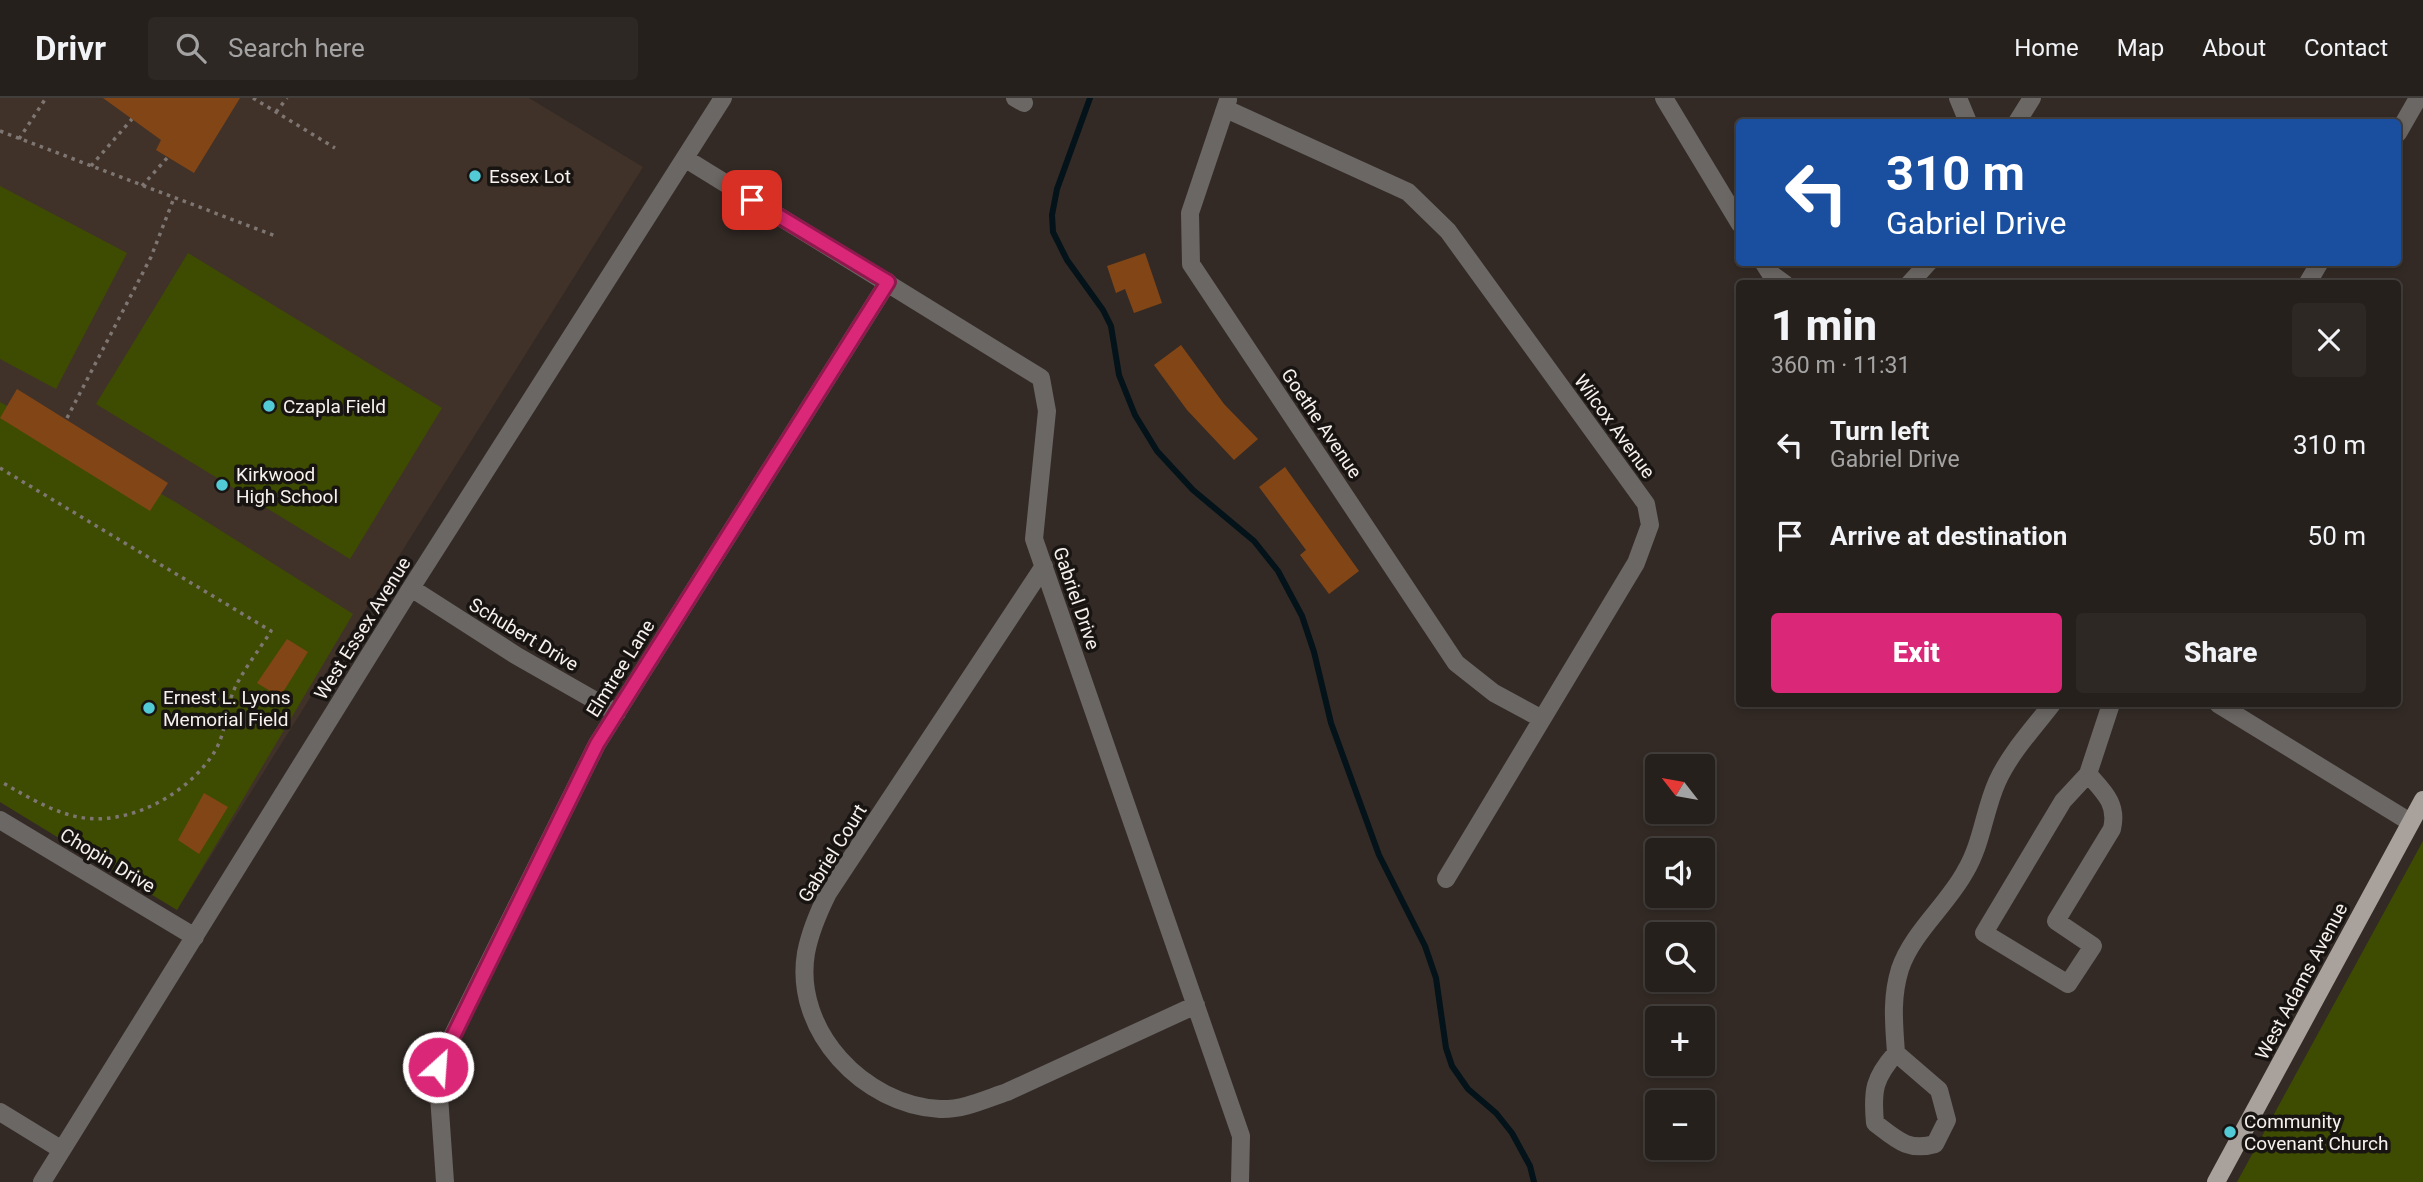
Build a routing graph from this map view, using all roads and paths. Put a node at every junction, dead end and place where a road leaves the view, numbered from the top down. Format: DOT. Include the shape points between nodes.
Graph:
graph roads {
  1 [pos="46,98"];
  2 [pos="253,98"];
  3 [pos="287,98"];
  4 [pos="723,98"];
  5 [pos="1664,98"];
  6 [pos="1958,98"];
  7 [pos="2032,98"];
  8 [pos="2418,98"];
  9 [pos="1227,104"];
  10 [pos="276,112"];
  11 [pos="132,119"];
  12 [pos="1967,119"];
  13 [pos="2019,119"];
  14 [pos="2401,128"];
  15 [pos="0,131"];
  16 [pos="19,139"];
  17 [pos="335,148"];
  18 [pos="168,157"];
  19 [pos="686,159"];
  20 [pos="91,166"];
  21 [pos="142,186"];
  22 [pos="174,198"];
  23 [pos="1736,217"];
  24 [pos="278,237"];
  25 [pos="1925,266"];
  26 [pos="1766,268"];
  27 [pos="1780,280"];
  28 [pos="1913,280"];
  29 [pos="888,282"];
  30 [pos="67,418"];
  31 [pos="0,468"];
  32 [pos="1044,566"];
  33 [pos="411,588"];
  34 [pos="2050,707"];
  35 [pos="2110,707"];
  36 [pos="2223,707"];
  37 [pos="617,713"];
  38 [pos="1542,719"];
  39 [pos="2088,774"];
  40 [pos="0,781"];
  41 [pos="2423,800"];
  42 [pos="0,820"];
  43 [pos="2410,821"];
  44 [pos="1447,879"];
  45 [pos="195,937"];
  46 [pos="1196,1005"];
  47 [pos="1896,1053"];
  48 [pos="0,1112"];
  49 [pos="62,1150"];
  50 [pos="42,1182"];
  51 [pos="445,1182"];
  52 [pos="1240,1182"];
  53 [pos="2216,1182"];
  1 -- 16 [label="path"];
  2 -- 10 [label="path"];
  3 -- 10 [label="path"];
  4 -- 19 [label="street, West Essex Avenue"];
  5 -- 23 [label="street"];
  6 -- 12 [label="street"];
  7 -- 13 [label="street"];
  8 -- 14 [label="street"];
  9 -- 38 [label="street, Goethe Avenue" via="1190,213 1191,264 1456,663 1494,693"];
  9 -- 38 [label="street, Wilcox Avenue" via="1408,192 1448,232 1647,504 1650,525 1636,563"];
  10 -- 17 [label="path"];
  11 -- 20 [label="path"];
  15 -- 16 [label="path"];
  16 -- 20 [label="path"];
  18 -- 21 [label="path"];
  19 -- 29 [label="street, Gabriel Drive"];
  19 -- 33 [label="street, West Essex Avenue"];
  20 -- 21 [label="path"];
  21 -- 22 [label="path"];
  22 -- 24 [label="path"];
  22 -- 30 [label="path" via="151,257"];
  25 -- 28 [label="street"];
  26 -- 27 [label="street"];
  29 -- 32 [label="street, Gabriel Drive" via="1041,379 1047,411 1034,539"];
  29 -- 37 [label="street, Elmtree Lane"];
  31 -- 40 [label="path" via="271,631 232,694 228,720 215,750 198,773 167,799 119,817 78,817 30,799"];
  32 -- 46 [label="street, Gabriel Drive"];
  32 -- 46 [label="street, Gabriel Court" via="828,893 806,955 807,995 821,1032 841,1063 872,1088 940,1109 975,1104 1007,1092"];
  33 -- 37 [label="street, Schubert Drive"];
  33 -- 45 [label="street, West Essex Avenue"];
  34 -- 47 [label="street" via="2007,762 1966,871 1900,968 1892,1004"];
  35 -- 39 [label="street"];
  36 -- 43 [label="street"];
  37 -- 51 [label="street, Elmtree Lane" via="597,744 438,1067"];
  38 -- 44 [label="street, Wilcox Avenue"];
  39 -- 39 [label="street" via="2063,801 1984,933 2068,984 2093,946 2056,920 2112,829 2115,815 2109,797"];
  41 -- 43 [label="main road, West Adams Avenue"];
  42 -- 45 [label="street, Chopin Drive"];
  43 -- 53 [label="main road, West Adams Avenue"];
  45 -- 49 [label="street, West Essex Avenue"];
  46 -- 52 [label="street, Gabriel Drive" via="1241,1136"];
  47 -- 47 [label="street" via="1879,1073 1873,1097 1875,1123 1914,1148 1935,1144 1947,1120 1939,1090"];
  48 -- 49 [label="street"];
  49 -- 50 [label="street, West Essex Avenue"];
}
